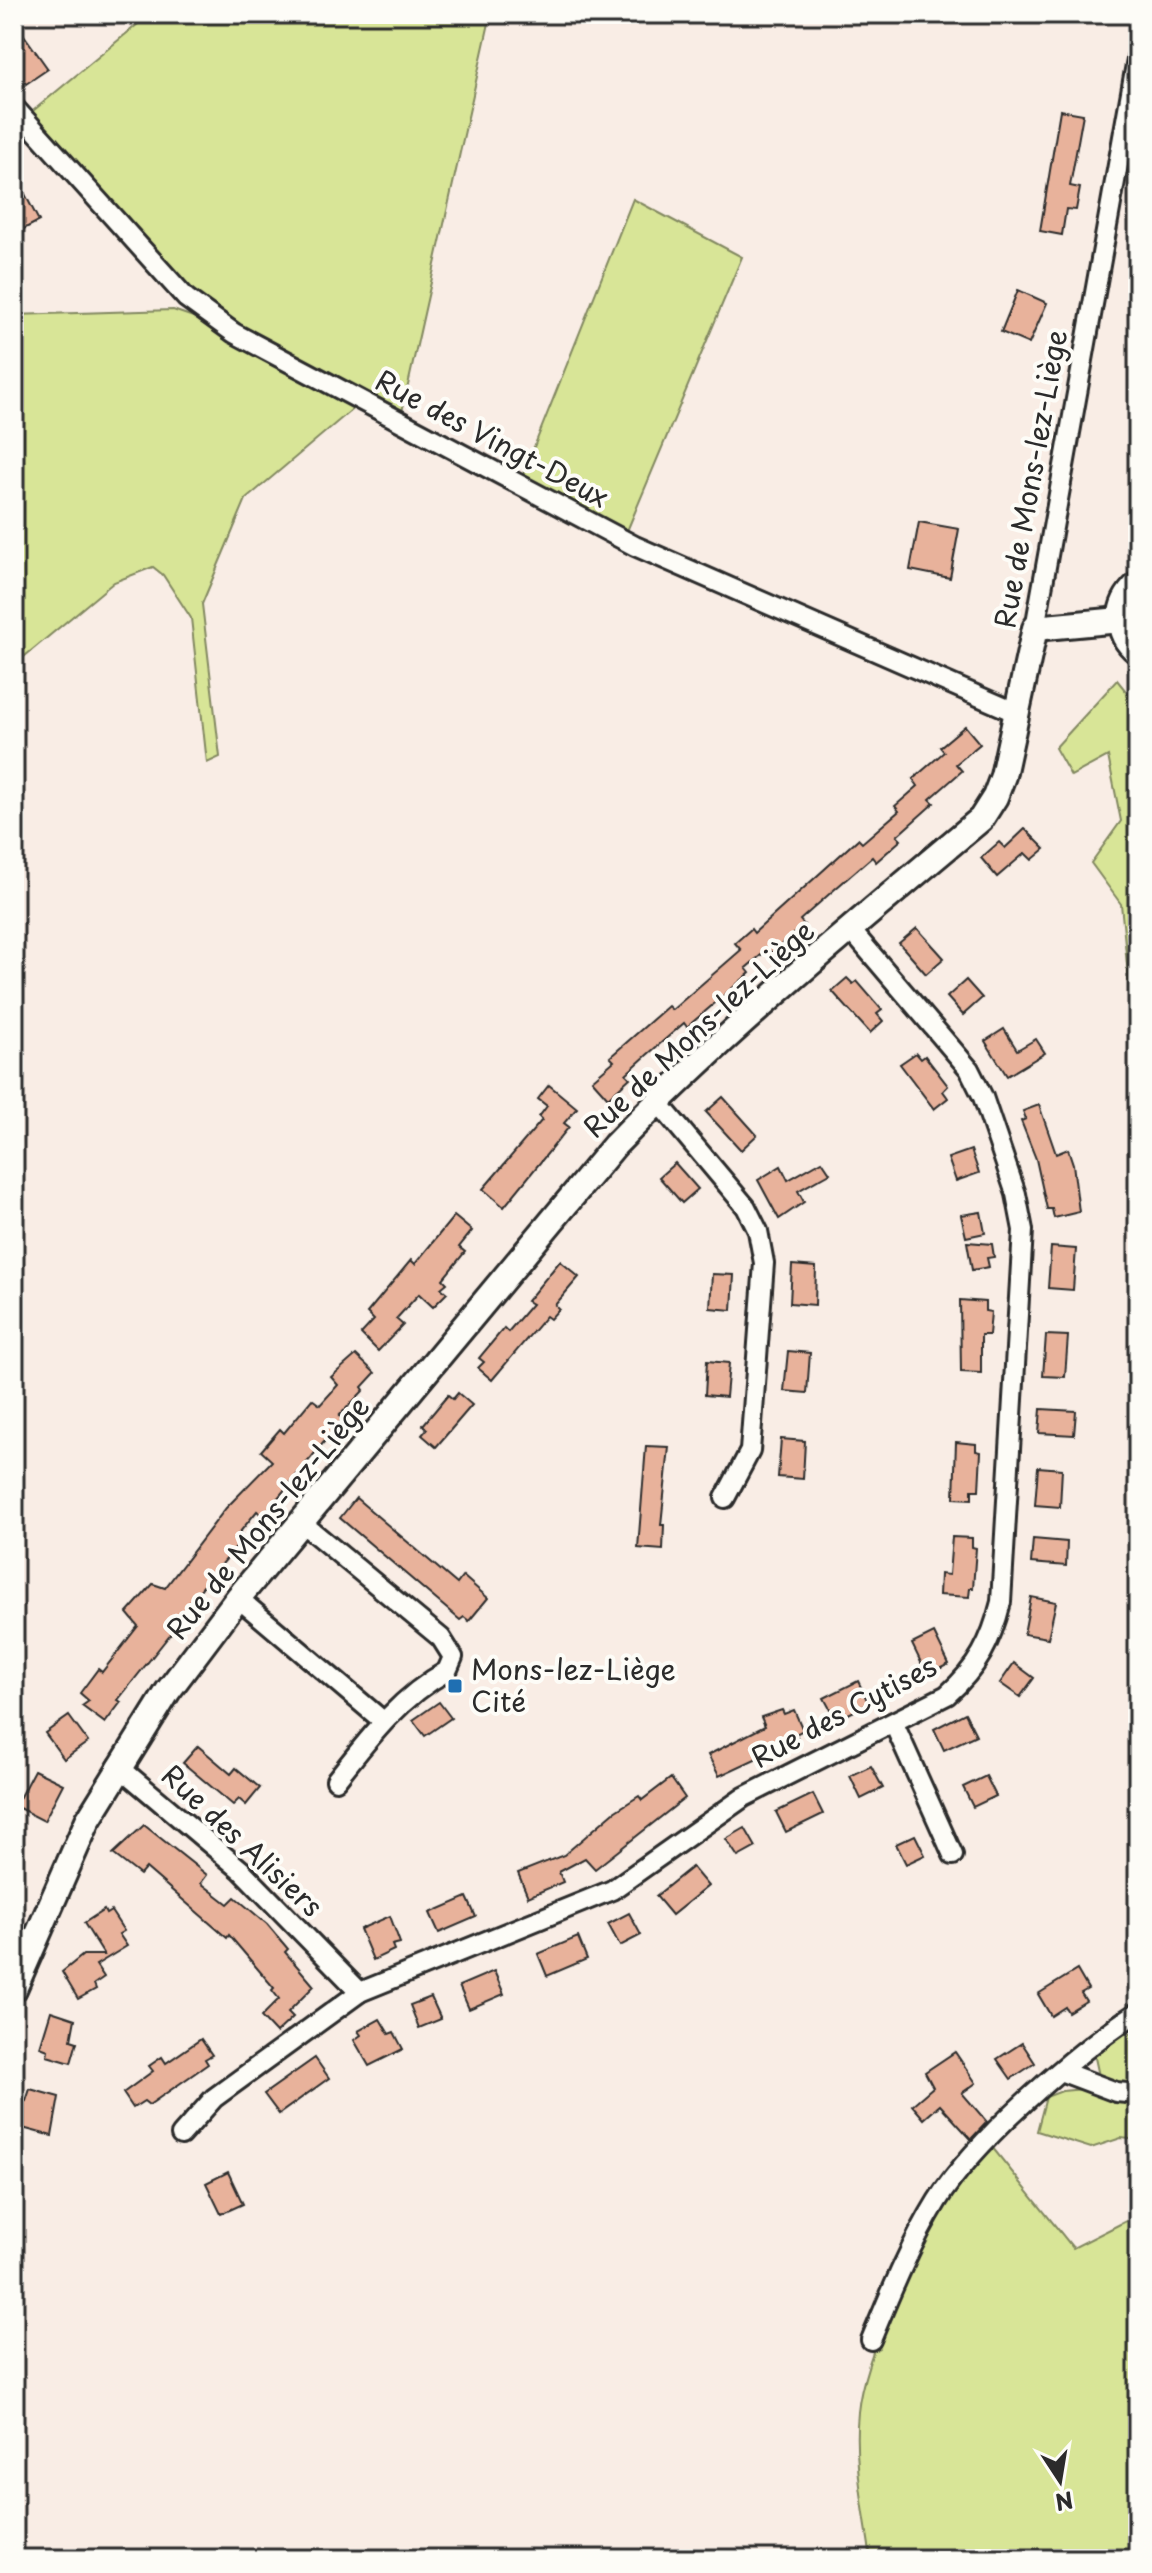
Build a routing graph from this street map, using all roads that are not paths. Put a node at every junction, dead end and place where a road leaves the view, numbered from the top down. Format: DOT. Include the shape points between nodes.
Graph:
graph roads {
  1 [pos="1138,53"];
  2 [pos="14,107"];
  3 [pos="1138,564"];
  4 [pos="1134,588"];
  5 [pos="1120,620"];
  6 [pos="1035,628"];
  7 [pos="1138,652"];
  8 [pos="1017,713"];
  9 [pos="850,929"];
  10 [pos="657,1101"];
  11 [pos="725,1498"];
  12 [pos="302,1523"];
  13 [pos="238,1598"];
  14 [pos="383,1721"];
  15 [pos="894,1724"];
  16 [pos="118,1766"];
  17 [pos="336,1780"];
  18 [pos="953,1855"];
  19 [pos="14,1989"];
  20 [pos="360,1992"];
  21 [pos="1138,2012"];
  22 [pos="1063,2072"];
  23 [pos="1138,2094"];
  24 [pos="181,2135"];
  25 [pos="871,2340"];
  1 -- 6 [label="street, Rue de Mons-lez-Liège"];
  2 -- 8 [label="street, Rue des Vingt-Deux" via="186,298 234,333 635,546"];
  3 -- 4 [label="street"];
  4 -- 5 [label="street"];
  5 -- 6 [label="street"];
  5 -- 7 [label="street" via="1127,641"];
  6 -- 8 [label="street, Rue de Mons-lez-Liège"];
  8 -- 9 [label="street, Rue de Mons-lez-Liège" via="1003,776 981,819"];
  9 -- 10 [label="street, Rue de Mons-lez-Liège"];
  9 -- 15 [label="street, Rue des Cytises" via="969,1069 1016,1194 1023,1230 1001,1602 992,1637 973,1671 947,1695"];
  10 -- 11 [label="street" via="746,1207 758,1231 764,1263 750,1451"];
  10 -- 12 [label="street, Rue de Mons-lez-Liège" via="578,1187"];
  12 -- 13 [label="street, Rue de Mons-lez-Liège"];
  12 -- 14 [label="street" via="441,1638 453,1657 447,1671 421,1686"];
  13 -- 14 [label="street"];
  13 -- 16 [label="street, Rue de Mons-lez-Liège"];
  14 -- 17 [label="street"];
  15 -- 18 [label="street"];
  15 -- 20 [label="street, Rue des Cytises" via="744,1797 612,1890"];
  16 -- 19 [label="street, Rue de Mons-lez-Liège" via="88,1820"];
  16 -- 20 [label="street, Rue des Alisiers" via="241,1870"];
  20 -- 24 [label="street, Rue des Cytises" via="214,2098"];
  21 -- 22 [label="street"];
  22 -- 23 [label="street" via="1116,2092"];
  22 -- 25 [label="street" via="976,2151 939,2198 913,2243"];
}
